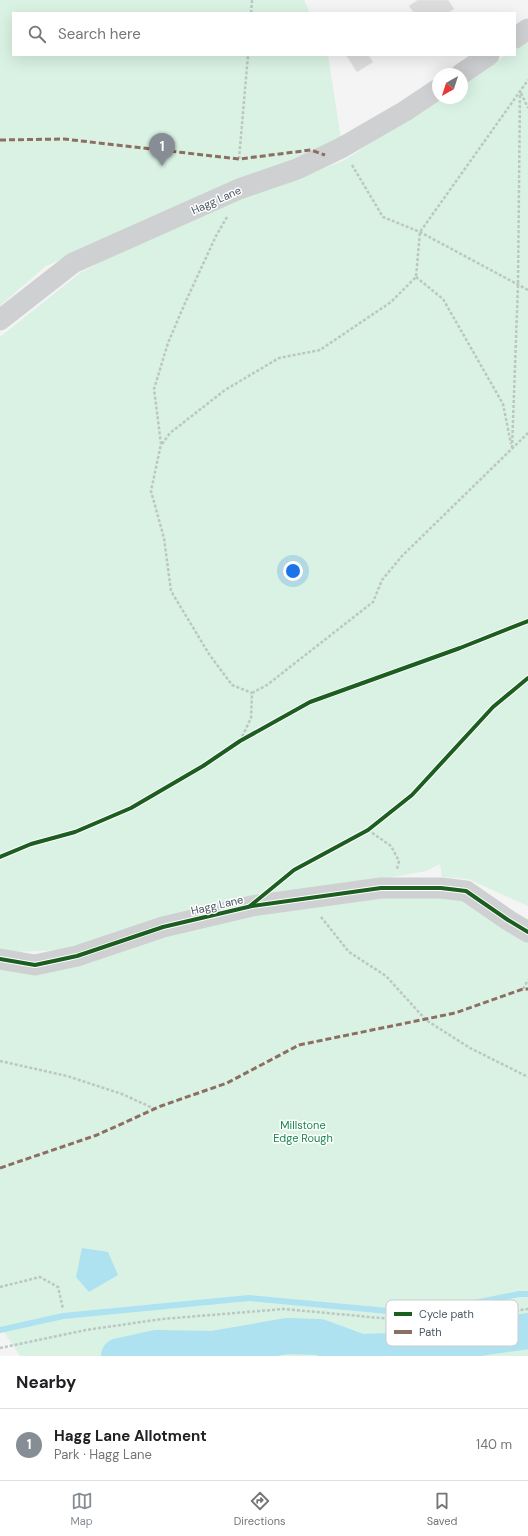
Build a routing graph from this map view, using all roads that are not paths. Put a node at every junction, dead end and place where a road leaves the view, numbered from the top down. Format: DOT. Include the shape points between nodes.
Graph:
graph roads {
  1 [pos="528,29"];
  2 [pos="516,37"];
  3 [pos="487,56"];
  4 [pos="468,69"];
  5 [pos="432,93"];
  6 [pos="0,320"];
  7 [pos="528,932"];
  8 [pos="0,959"];
  1 -- 2 [label="street"];
  3 -- 4 [label="street"];
  5 -- 6 [label="street, Hagg Lane" via="341,148 297,169 239,189 73,263"];
  7 -- 8 [label="street, Hagg Lane" via="466,891 441,888 380,888 252,906 163,927 77,956 35,965"];
}
